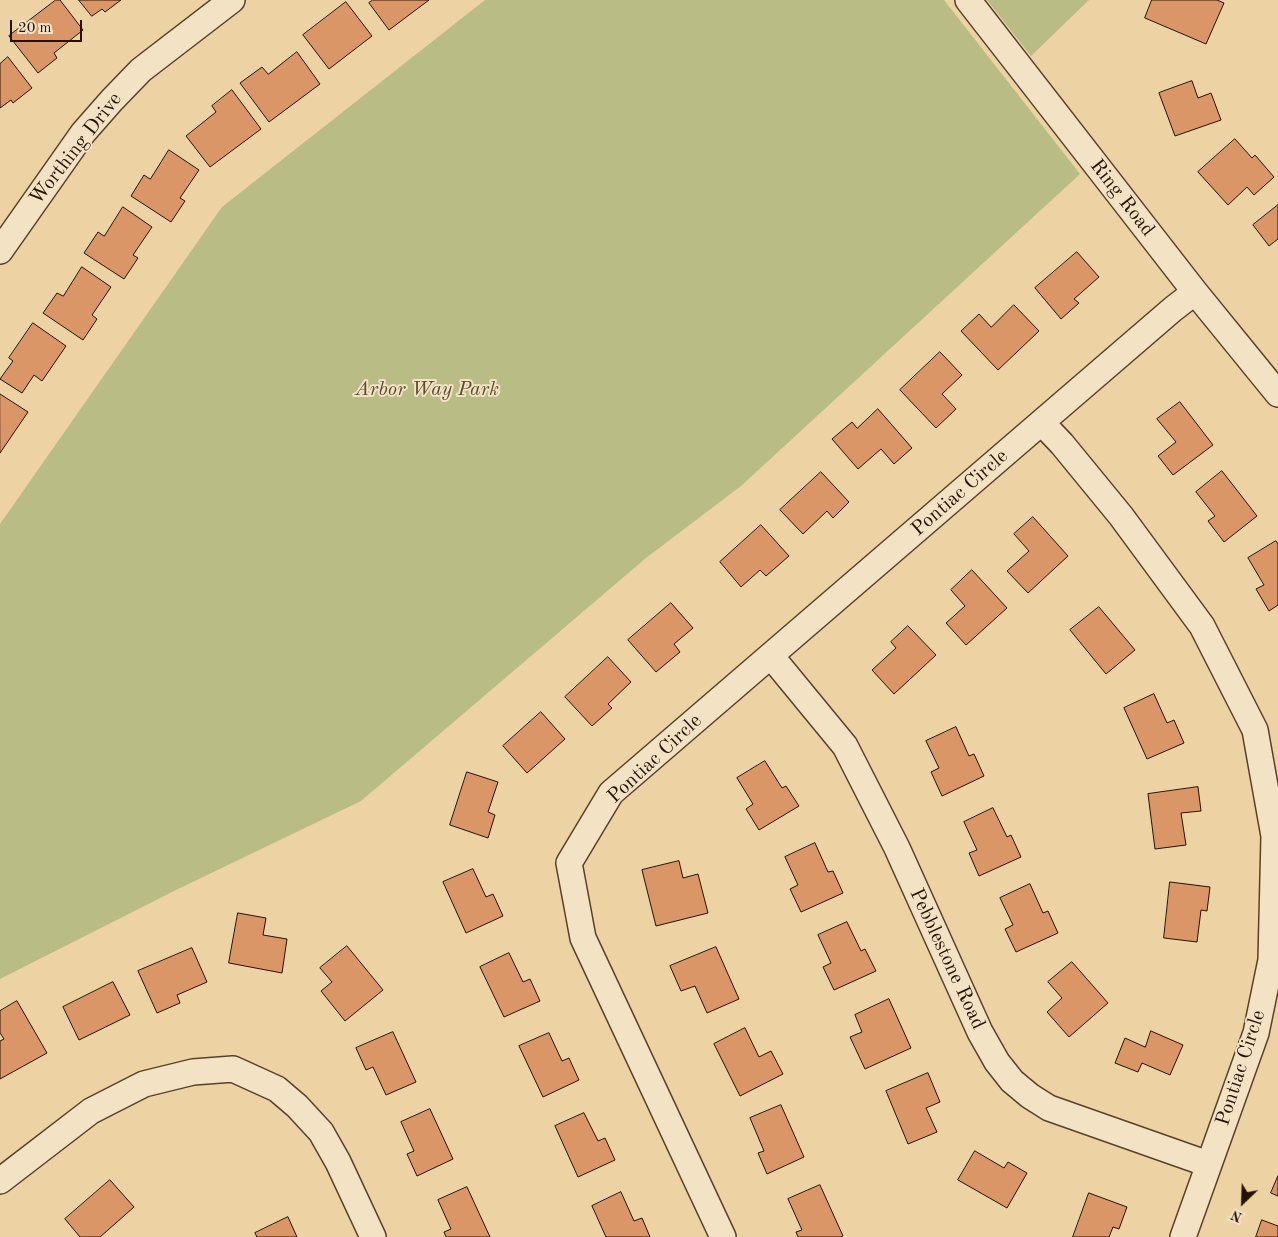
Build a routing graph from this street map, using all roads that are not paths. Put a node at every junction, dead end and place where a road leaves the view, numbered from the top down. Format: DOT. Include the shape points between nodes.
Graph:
graph roads {
  1 [pos="232,0"];
  2 [pos="968,0"];
  3 [pos="0,252"];
  4 [pos="1195,292"];
  5 [pos="1278,394"];
  6 [pos="1042,423"];
  7 [pos="770,656"];
  8 [pos="1208,1164"];
  9 [pos="0,1181"];
  10 [pos="373,1237"];
  11 [pos="723,1237"];
  12 [pos="1183,1237"];
  1 -- 3 [label="street, Worthing Drive" via="141,70 112,100 84,133"];
  2 -- 4 [label="street, Ring Road"];
  4 -- 5 [label="street, Ring Road"];
  4 -- 6 [label="street, Pontiac Circle"];
  6 -- 7 [label="street, Pontiac Circle"];
  6 -- 8 [label="street, Pontiac Circle" via="1120,516 1202,626 1255,730 1274,836 1270,960 1256,1032"];
  7 -- 8 [label="street, Pebblestone Road" via="845,746 897,848 980,1032 1012,1082 1049,1108"];
  7 -- 11 [label="street, Pontiac Circle" via="612,793 569,863 582,938"];
  8 -- 12 [label="street, Pontiac Circle"];
  9 -- 10 [label="street" via="91,1111 144,1084 193,1072 233,1069 277,1089 321,1132"];
}
